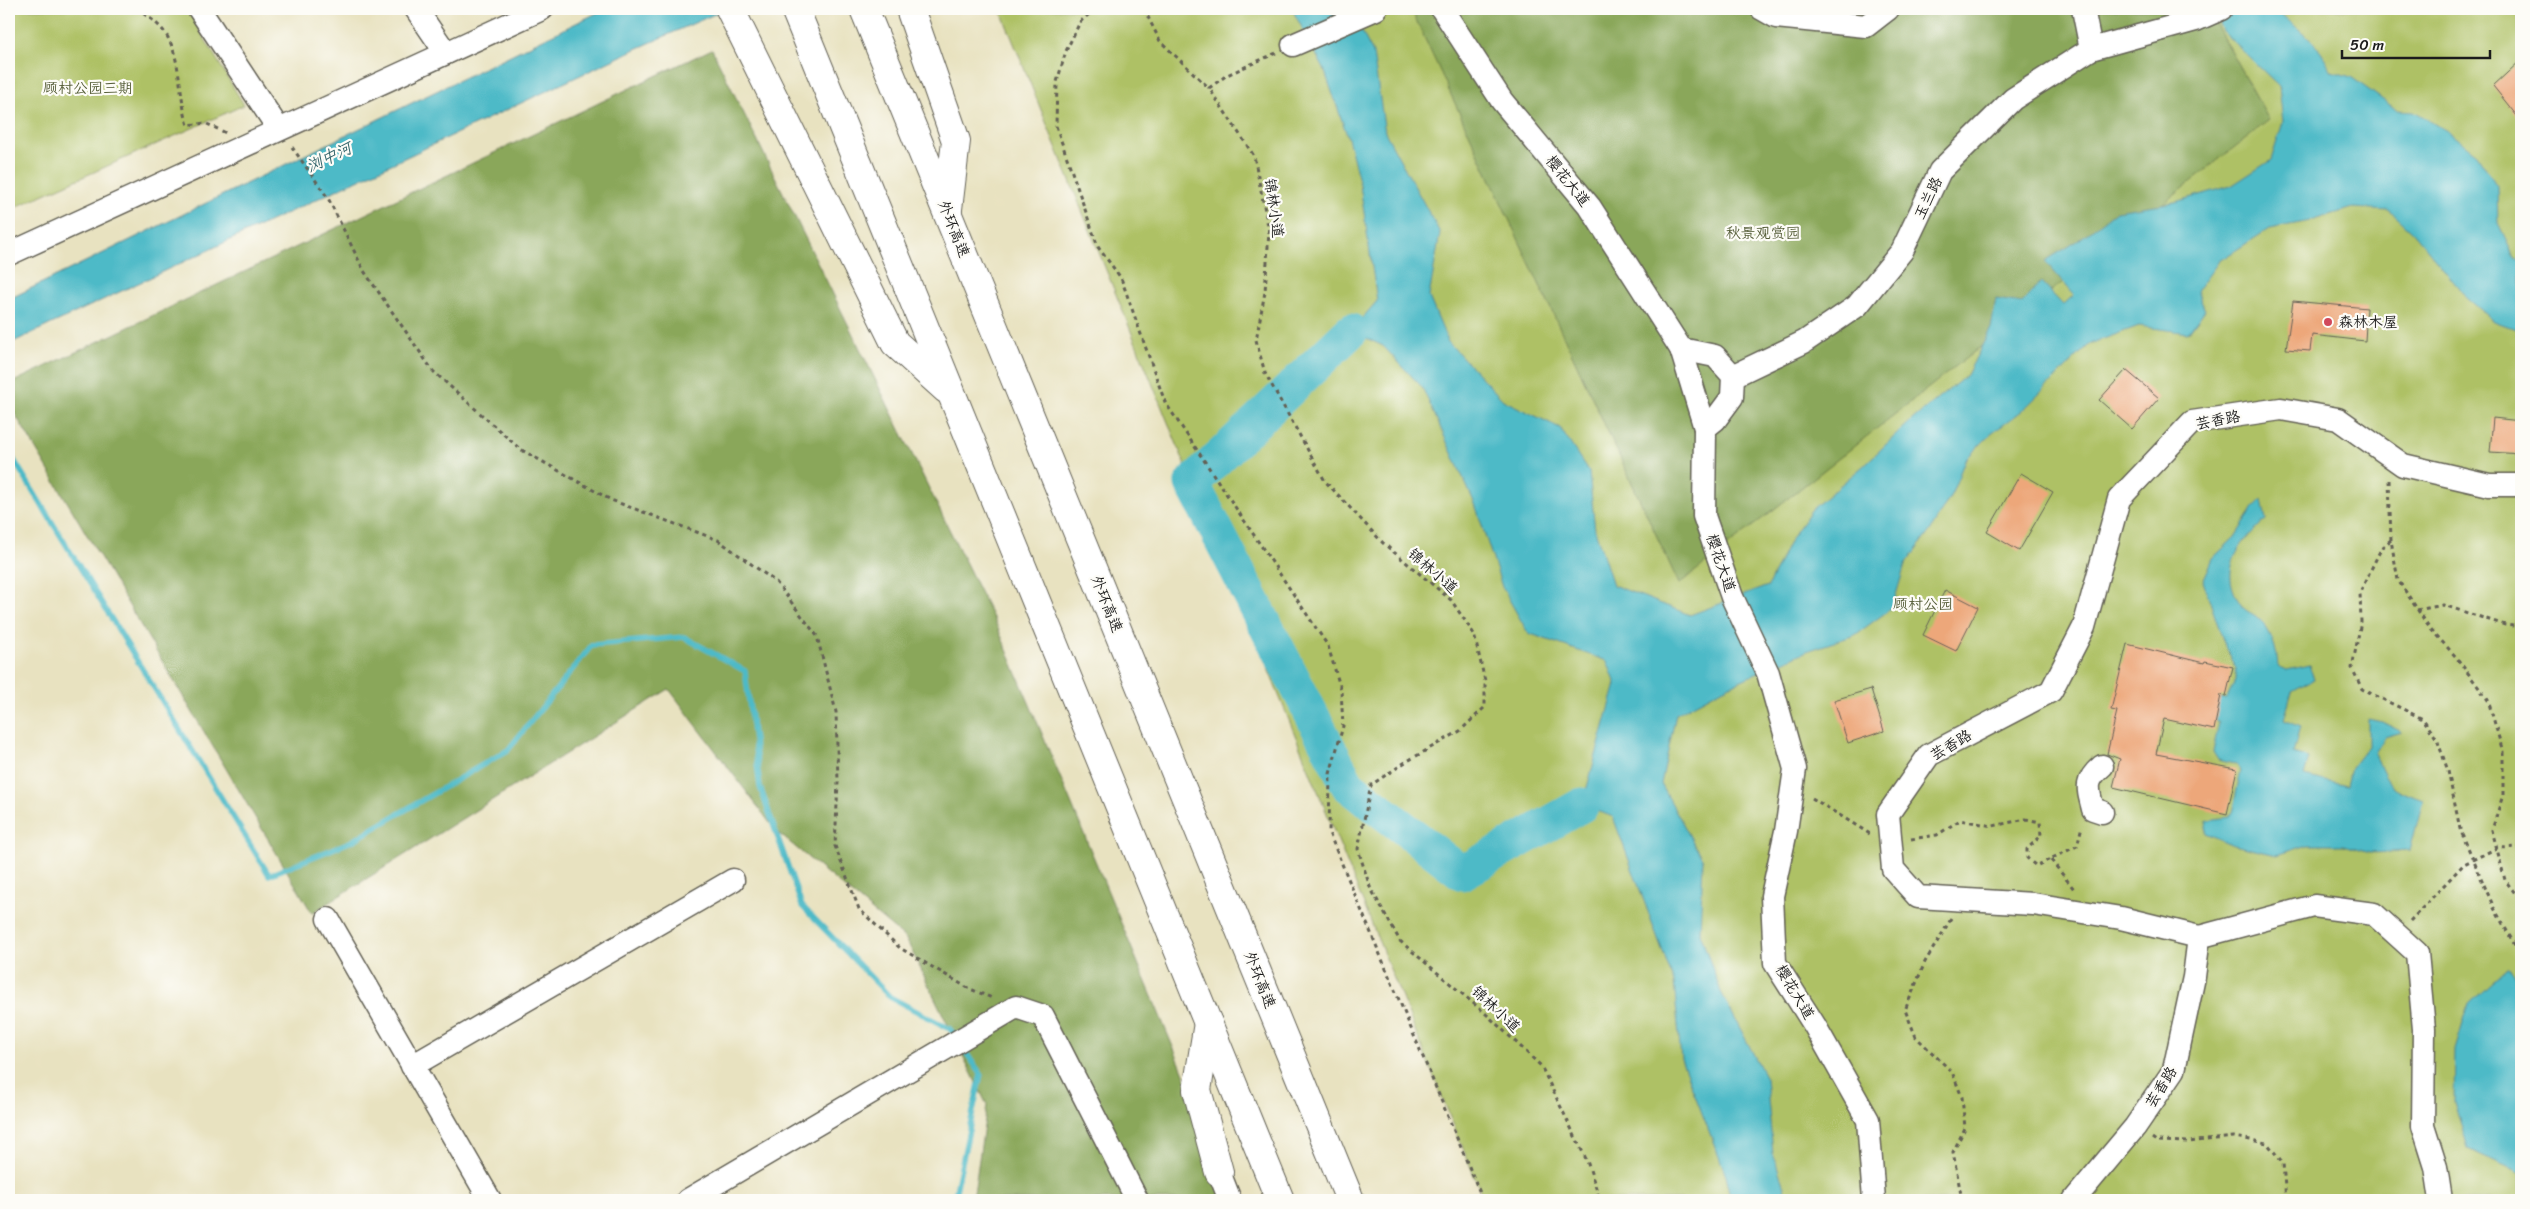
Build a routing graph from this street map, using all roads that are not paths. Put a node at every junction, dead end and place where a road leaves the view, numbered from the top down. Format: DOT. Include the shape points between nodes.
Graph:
graph roads {
  1 [pos="199,9"];
  2 [pos="416,9"];
  3 [pos="542,9"];
  4 [pos="730,9"];
  5 [pos="795,9"];
  6 [pos="864,9"];
  7 [pos="910,9"];
  8 [pos="1442,9"];
  9 [pos="1762,9"];
  10 [pos="1888,9"];
  11 [pos="2083,9"];
  12 [pos="2221,9"];
  13 [pos="1371,11"];
  14 [pos="1293,45"];
  15 [pos="2091,49"];
  16 [pos="446,53"];
  17 [pos="284,136"];
  18 [pos="948,213"];
  19 [pos="9,254"];
  20 [pos="1681,349"];
  21 [pos="1733,376"];
  22 [pos="951,393"];
  23 [pos="1705,428"];
  24 [pos="2521,485"];
  25 [pos="2102,766"];
  26 [pos="2097,811"];
  27 [pos="733,880"];
  28 [pos="328,920"];
  29 [pos="2199,937"];
  30 [pos="1208,1024"];
  31 [pos="412,1066"];
  32 [pos="1219,1172"];
  33 [pos="490,1200"];
  34 [pos="688,1200"];
  35 [pos="1137,1200"];
  36 [pos="1230,1200"];
  37 [pos="1280,1200"];
  38 [pos="1350,1200"];
  39 [pos="1874,1200"];
  40 [pos="2074,1200"];
  41 [pos="2442,1200"];
  1 -- 17 [label="street"];
  2 -- 16 [label="street"];
  3 -- 16 [label="street"];
  4 -- 22 [label="highway" via="895,343"];
  5 -- 22 [label="highway"];
  6 -- 18 [label="highway, 外环高速"];
  7 -- 18 [label="highway" via="956,141"];
  8 -- 20 [label="street, 樱花大道" via="1502,100 1590,208"];
  9 -- 10 [label="street" via="1776,17 1866,26"];
  11 -- 15 [label="street"];
  12 -- 15 [label="street, 玉兰路" via="2196,20"];
  13 -- 14 [label="street"];
  15 -- 21 [label="street, 玉兰路" via="2013,99 1940,171 1902,251 1857,306 1804,342"];
  16 -- 17 [label="street"];
  17 -- 19 [label="street" via="240,148"];
  18 -- 38 [label="highway, 外环高速"];
  20 -- 21 [label="street" via="1715,356"];
  20 -- 23 [label="street, 樱花大道"];
  21 -- 23 [label="street" via="1732,397"];
  22 -- 30 [label="highway"];
  23 -- 39 [label="street, 樱花大道" via="1704,516 1732,596 1768,673 1795,769 1772,896 1775,963 1868,1120"];
  24 -- 29 [label="street, 芸香路" via="2489,484 2403,465 2338,419 2281,409 2192,422 2118,499 2084,627 2051,691 1929,755 1888,814 1893,869 1918,897 2033,904 2121,918"];
  25 -- 26 [label="street" via="2092,774 2087,787"];
  27 -- 31 [label="street"];
  28 -- 31 [label="street"];
  29 -- 40 [label="street, 芸香路" via="2174,1070 2135,1127"];
  29 -- 41 [label="street" via="2314,906 2374,914 2417,953 2424,1029 2423,1126"];
  30 -- 32 [label="highway" via="1197,1090"];
  30 -- 37 [label="highway"];
  31 -- 33 [label="street"];
  32 -- 36 [label="street"];
  34 -- 35 [label="street" via="1016,1007 1042,1016"];
}
